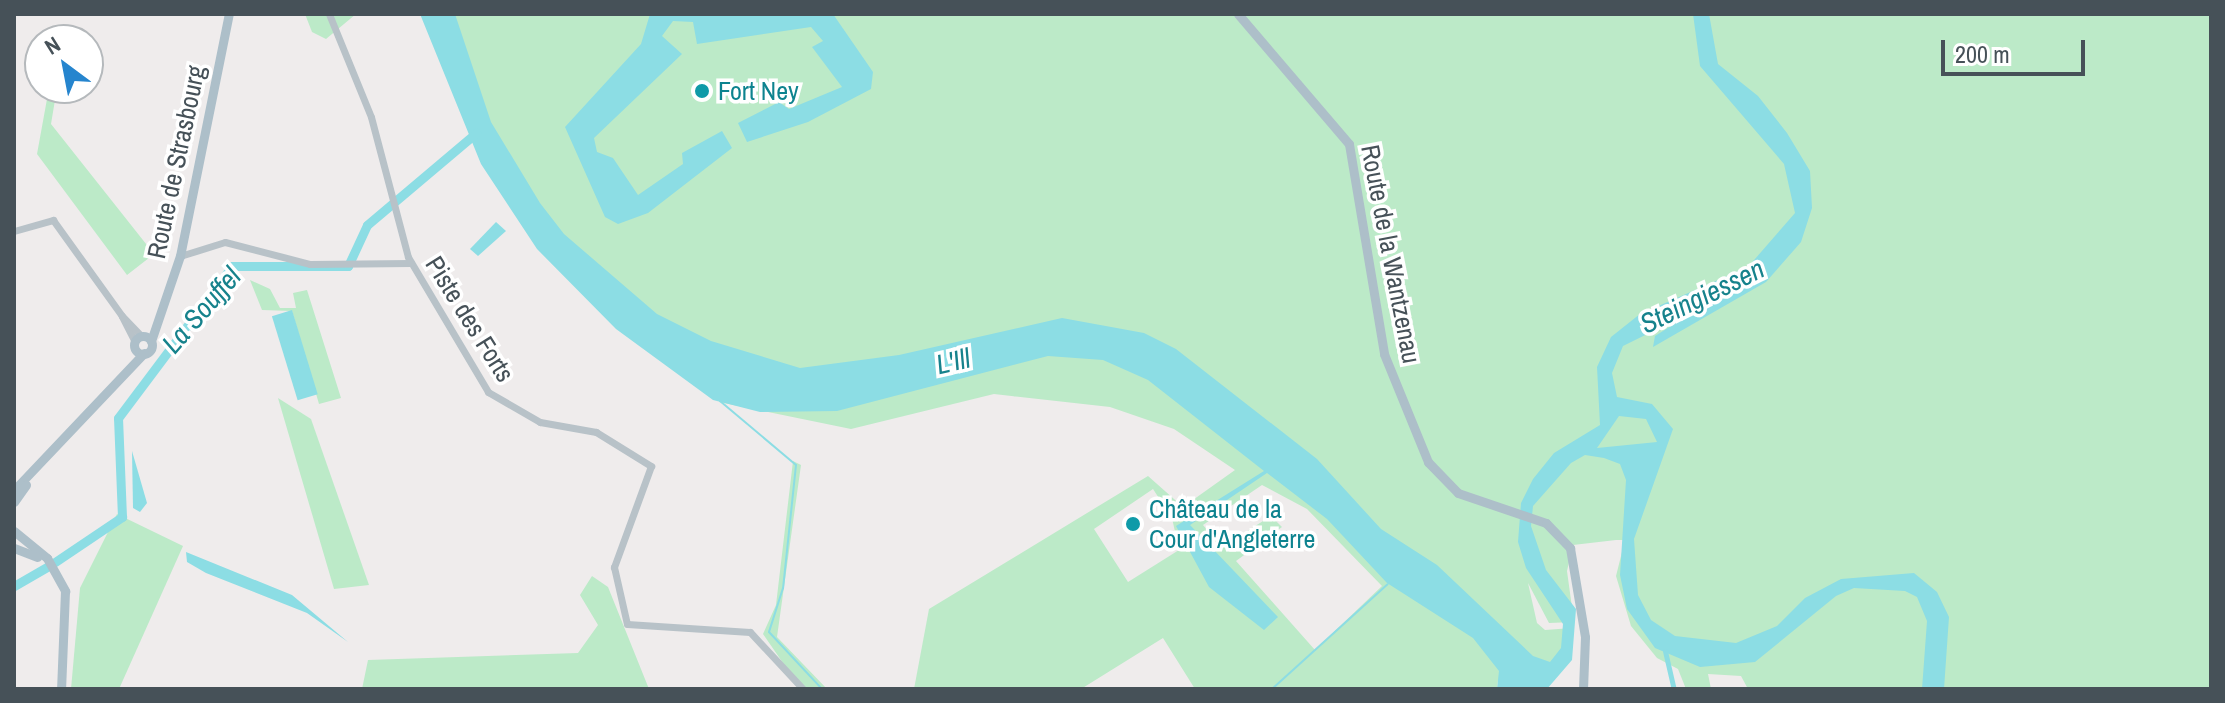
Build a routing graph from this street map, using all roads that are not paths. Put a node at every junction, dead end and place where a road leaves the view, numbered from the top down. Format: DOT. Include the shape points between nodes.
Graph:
graph roads {
  1 [pos="229,14"];
  2 [pos="329,14"];
  3 [pos="1238,14"];
  4 [pos="14,231"];
  5 [pos="180,256"];
  6 [pos="411,263"];
  7 [pos="142,343"];
  8 [pos="64,442"];
  9 [pos="14,490"];
  10 [pos="14,502"];
  11 [pos="14,531"];
  12 [pos="14,548"];
  13 [pos="50,563"];
  14 [pos="61,689"];
  15 [pos="803,689"];
  16 [pos="1583,689"];
  1 -- 5 [label="main road, Route de Strasbourg"];
  2 -- 6 [label="street, Piste des Forts" via="371,117"];
  3 -- 16 [label="main road, Route de la Wantzenau" via="1349,144 1384,354 1428,462 1469,499 1533,518 1559,532 1575,559 1585,637"];
  4 -- 7 [label="street" via="45,219 57,223"];
  5 -- 6 [label="street" via="225,242 297,263"];
  5 -- 7 [label="main road, Route de Strasbourg" via="160,317"];
  6 -- 15 [label="street, Piste des Forts" via="495,399 540,422 596,432 651,466 614,567 630,627 750,632"];
  7 -- 8 [label="main road, Route de Strasbourg" via="121,380"];
  8 -- 9 [label="main road"];
  8 -- 10 [label="main road"];
  11 -- 13 [label="main road"];
  12 -- 13 [label="main road"];
  13 -- 14 [label="main road" via="68,607"];
}
